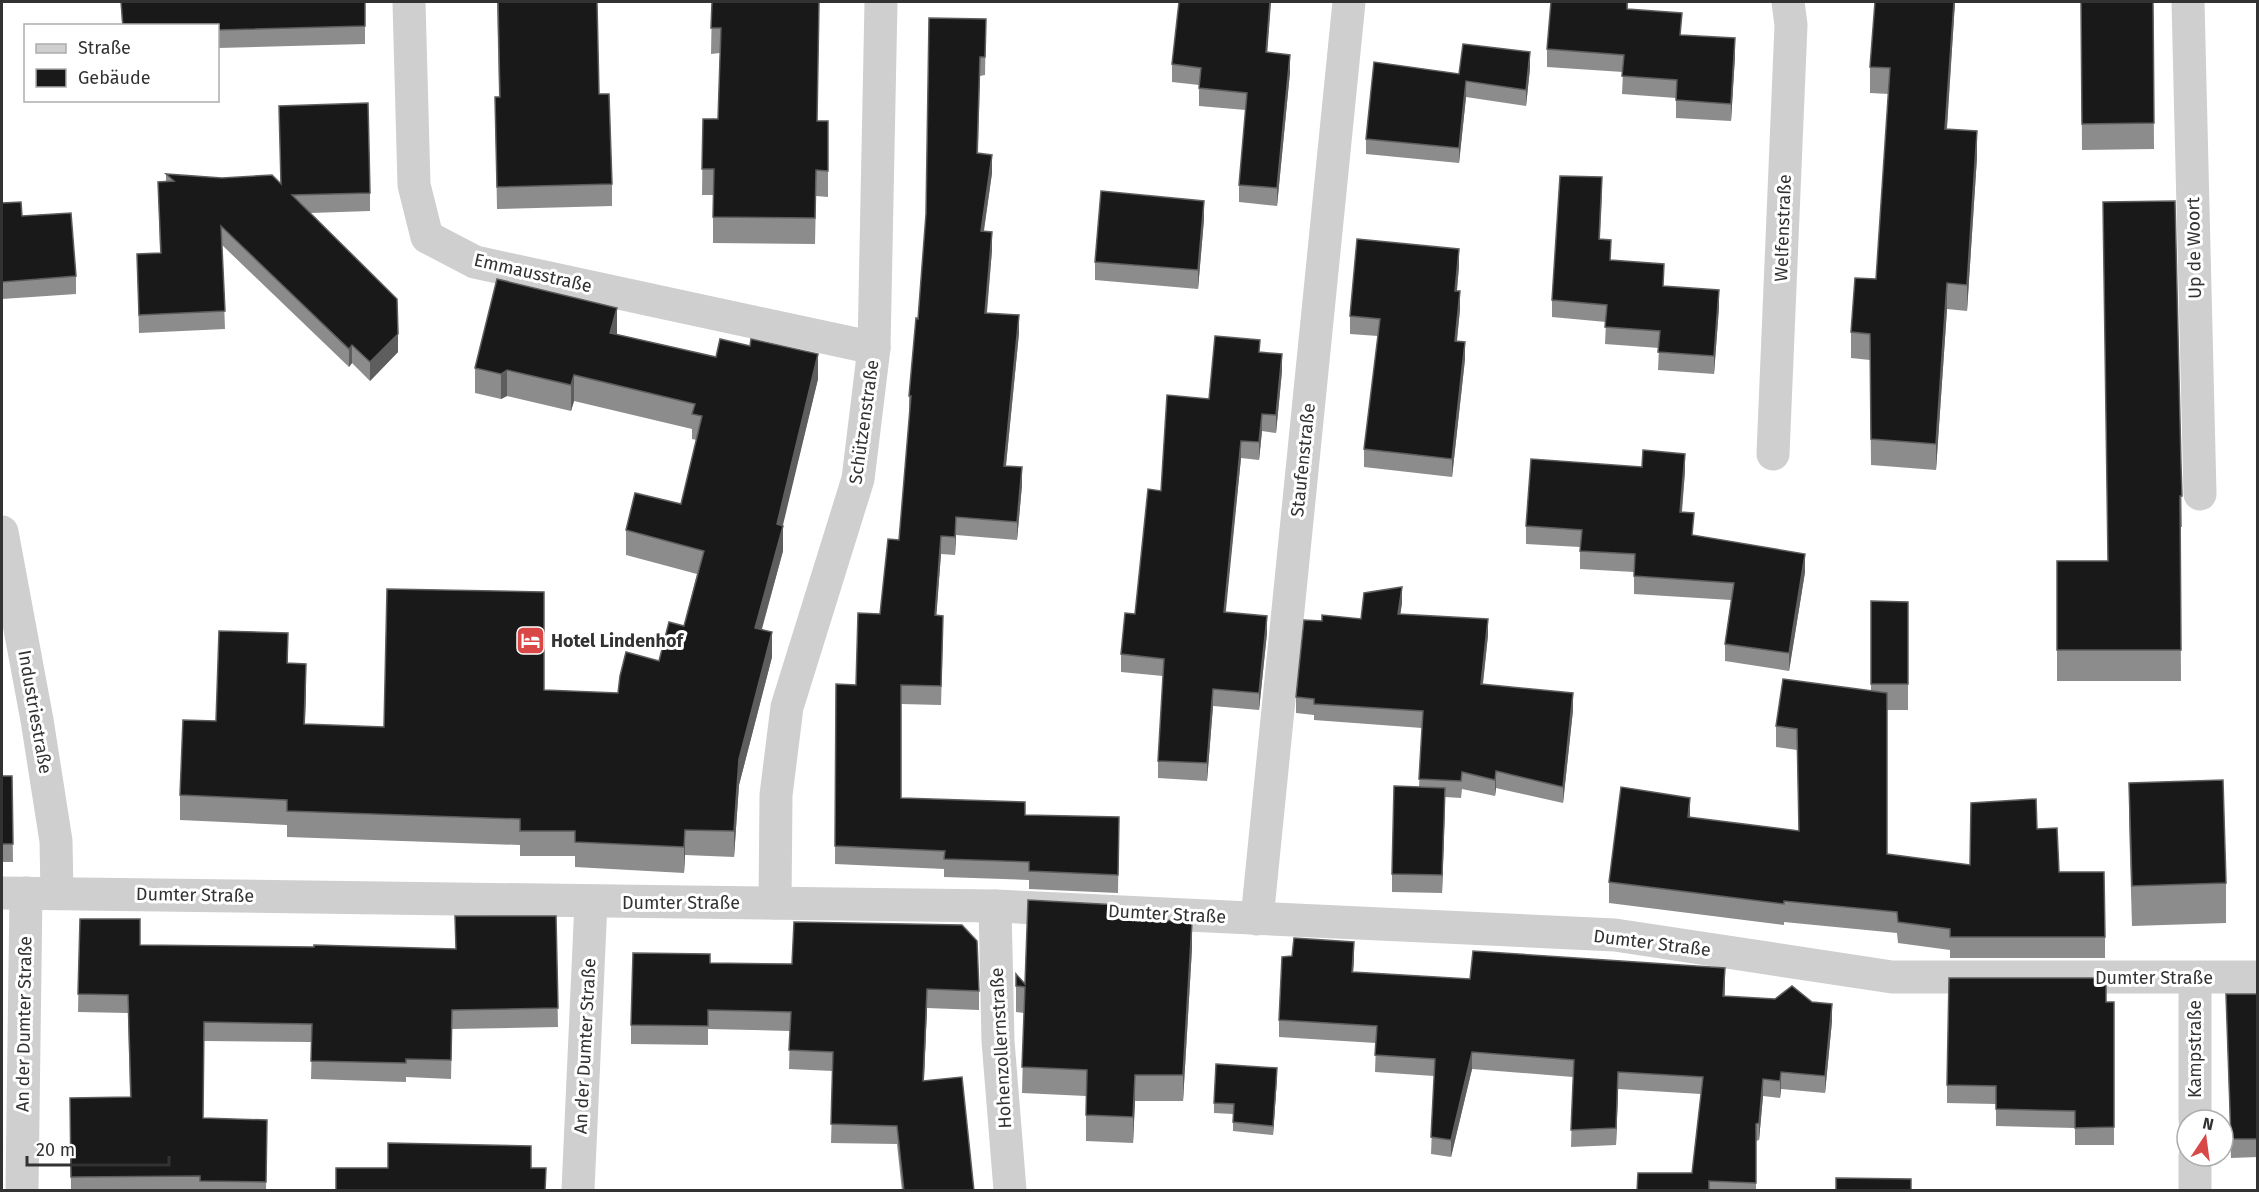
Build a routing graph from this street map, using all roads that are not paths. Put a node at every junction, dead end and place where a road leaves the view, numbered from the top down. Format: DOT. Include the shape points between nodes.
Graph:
graph roads {
  1 [pos="409,2"];
  2 [pos="881,2"];
  3 [pos="1349,2"];
  4 [pos="1788,2"];
  5 [pos="2188,2"];
  6 [pos="874,348"];
  7 [pos="1773,454"];
  8 [pos="2200,494"];
  9 [pos="2,532"];
  10 [pos="28,893"];
  11 [pos="591,902"];
  12 [pos="775,903"];
  13 [pos="994,906"];
  14 [pos="1257,919"];
  15 [pos="2258,977"];
  16 [pos="2195,979"];
  17 [pos="2195,1108"];
  18 [pos="2195,1168"];
  19 [pos="22,1191"];
  20 [pos="578,1191"];
  21 [pos="1010,1191"];
  22 [pos="2195,1191"];
  1 -- 6 [label="street, Emmausstraße" via="414,185 427,237 475,262"];
  2 -- 6 [label="street, Schützenstraße"];
  3 -- 14 [label="street, Staufenstraße"];
  4 -- 7 [label="street, Welfenstraße" via="1791,25"];
  5 -- 8 [label="street, Up de Woort"];
  6 -- 12 [label="street, Schützenstraße" via="858,479 787,707 776,795"];
  9 -- 10 [label="street, Industriestraße" via="54,830"];
  10 -- 11 [label="street, Dumter Straße"];
  10 -- 19 [label="street, An der Dumter Straße"];
  11 -- 12 [label="street, Dumter Straße"];
  11 -- 20 [label="street, An der Dumter Straße"];
  12 -- 13 [label="street, Dumter Straße"];
  13 -- 14 [label="street, Dumter Straße"];
  13 -- 21 [label="street, Hohenzollernstraße" via="998,1041"];
  14 -- 16 [label="street, Dumter Straße" via="1615,935 1892,977"];
  15 -- 16 [label="street, Dumter Straße"];
  16 -- 17 [label="street, Kampstraße"];
  18 -- 22 [label="street"];
}
